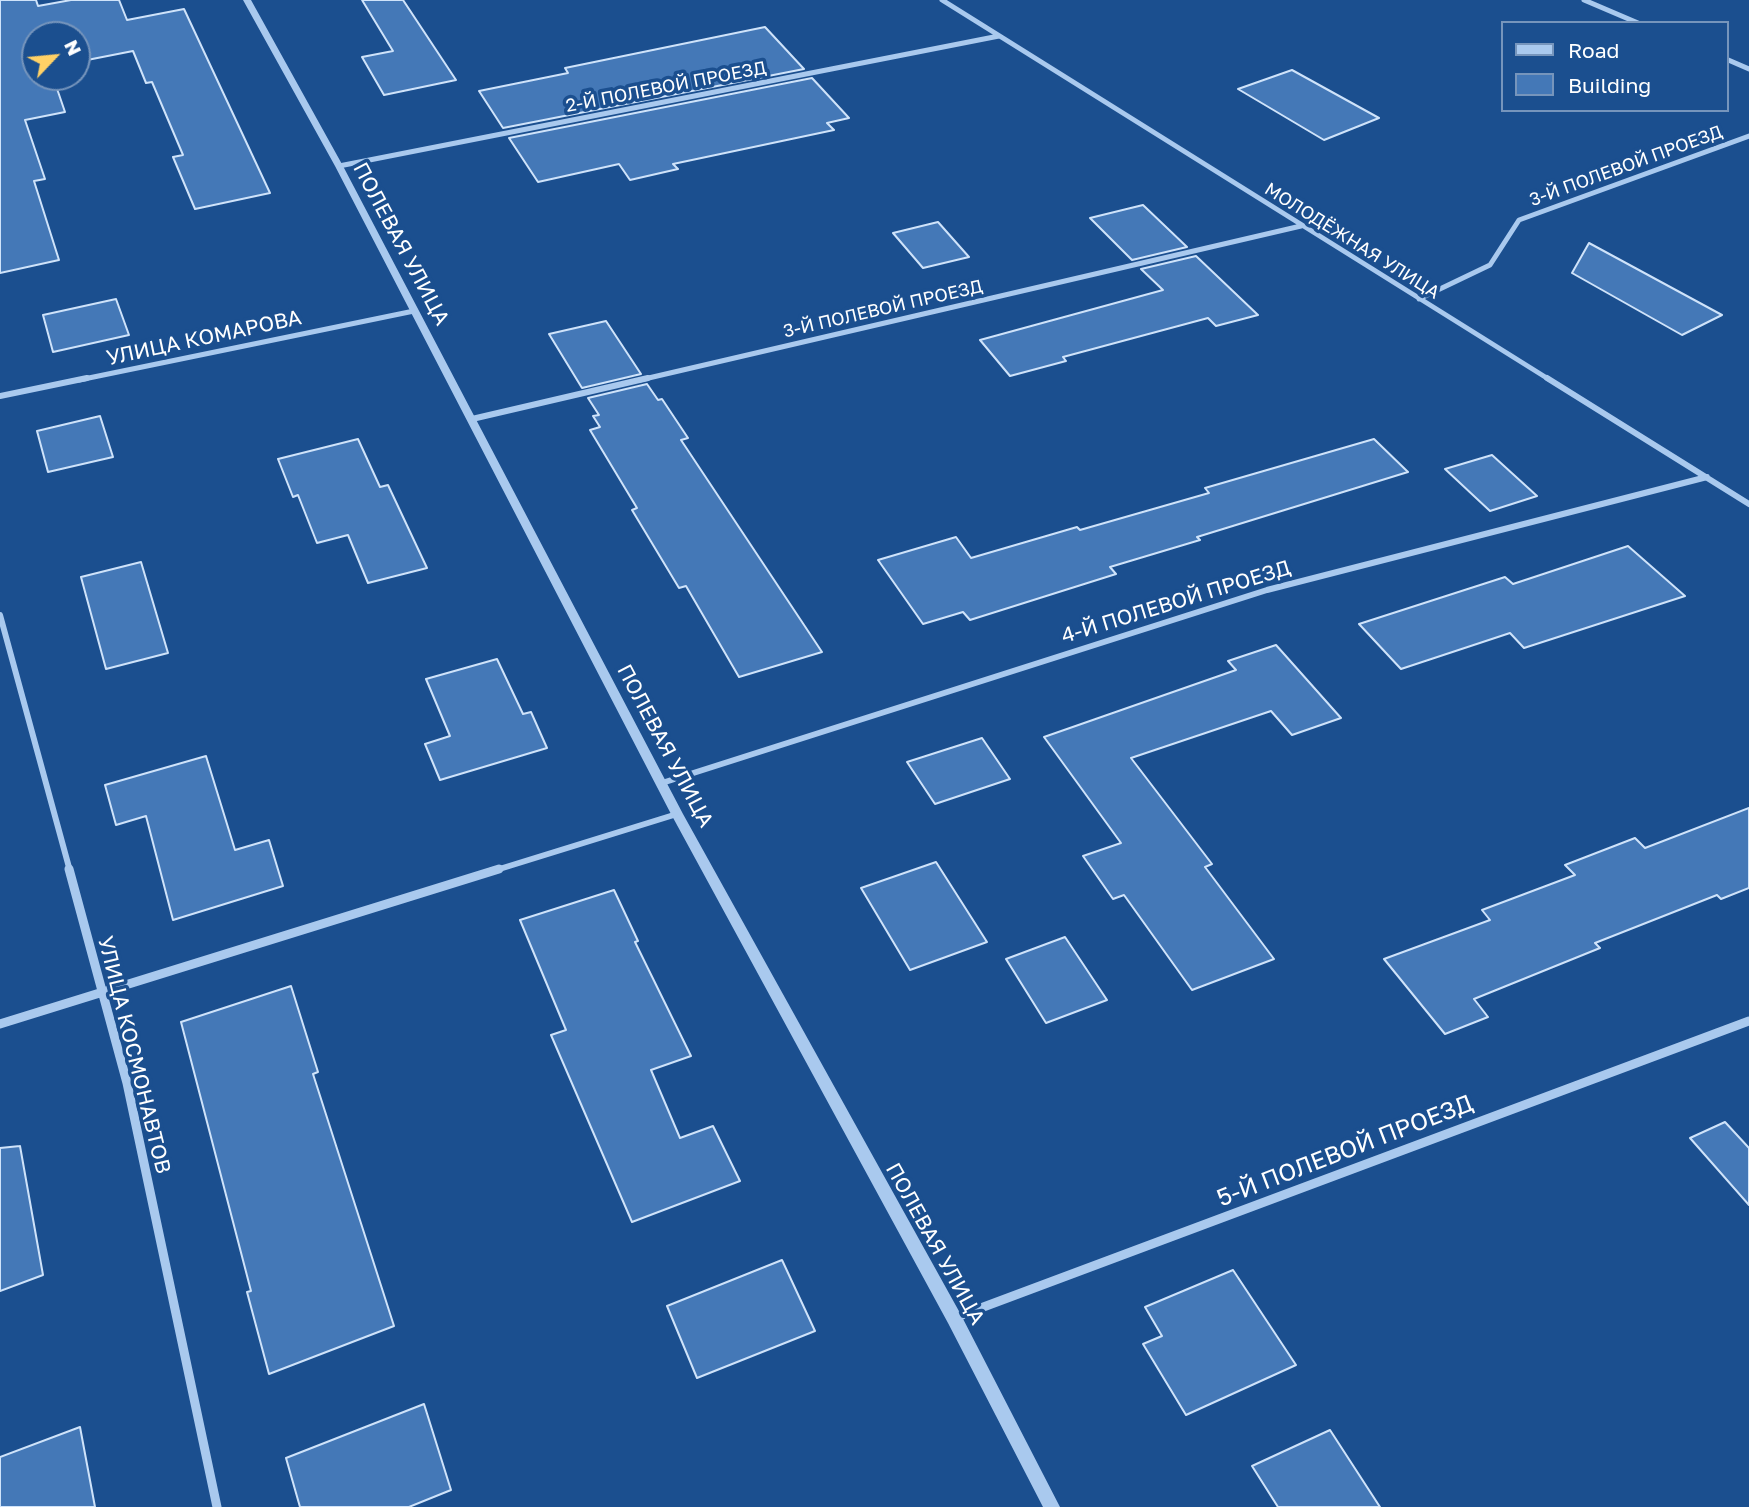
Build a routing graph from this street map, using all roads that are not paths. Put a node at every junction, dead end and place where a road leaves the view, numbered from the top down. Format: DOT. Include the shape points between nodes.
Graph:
graph roads {
  1 [pos="247,0"];
  2 [pos="942,0"];
  3 [pos="1584,0"];
  4 [pos="1633,21"];
  5 [pos="1000,36"];
  6 [pos="1728,61"];
  7 [pos="1749,69"];
  8 [pos="1749,136"];
  9 [pos="339,166"];
  10 [pos="1301,226"];
  11 [pos="1419,299"];
  12 [pos="414,311"];
  13 [pos="0,396"];
  14 [pos="472,419"];
  15 [pos="1707,477"];
  16 [pos="1749,504"];
  17 [pos="0,615"];
  18 [pos="662,783"];
  19 [pos="677,814"];
  20 [pos="101,991"];
  21 [pos="1749,1021"];
  22 [pos="0,1024"];
  23 [pos="954,1318"];
  24 [pos="217,1507"];
  25 [pos="1052,1507"];
  1 -- 9 [label="street, ПОЛЕВАЯ УЛИЦА"];
  2 -- 5 [label="street, МОЛОДЁЖНАЯ УЛИЦА"];
  3 -- 4 [label="street"];
  5 -- 9 [label="street, 2-Й ПОЛЕВОЙ ПРОЕЗД"];
  5 -- 10 [label="street, МОЛОДЁЖНАЯ УЛИЦА"];
  6 -- 7 [label="street"];
  8 -- 11 [label="street, 3-Й ПОЛЕВОЙ ПРОЕЗД" via="1519,220 1490,265"];
  9 -- 12 [label="street, ПОЛЕВАЯ УЛИЦА"];
  10 -- 11 [label="street, МОЛОДЁЖНАЯ УЛИЦА"];
  10 -- 14 [label="street, 3-Й ПОЛЕВОЙ ПРОЕЗД"];
  11 -- 15 [label="street, МОЛОДЁЖНАЯ УЛИЦА"];
  12 -- 13 [label="street, УЛИЦА КОМАРОВА"];
  12 -- 14 [label="street, ПОЛЕВАЯ УЛИЦА"];
  14 -- 18 [label="street, ПОЛЕВАЯ УЛИЦА"];
  15 -- 16 [label="street, МОЛОДЁЖНАЯ УЛИЦА"];
  15 -- 18 [label="street, 4-Й ПОЛЕВОЙ ПРОЕЗД" via="1267,590"];
  17 -- 20 [label="street, УЛИЦА КОСМОНАВТОВ"];
  18 -- 19 [label="street, ПОЛЕВАЯ УЛИЦА"];
  19 -- 20 [label="street"];
  19 -- 23 [label="street, ПОЛЕВАЯ УЛИЦА"];
  20 -- 22 [label="street"];
  20 -- 24 [label="street, УЛИЦА КОСМОНАВТОВ" via="127,1083"];
  21 -- 23 [label="street, 5-Й ПОЛЕВОЙ ПРОЕЗД"];
  23 -- 25 [label="street, ПОЛЕВАЯ УЛИЦА"];
}
